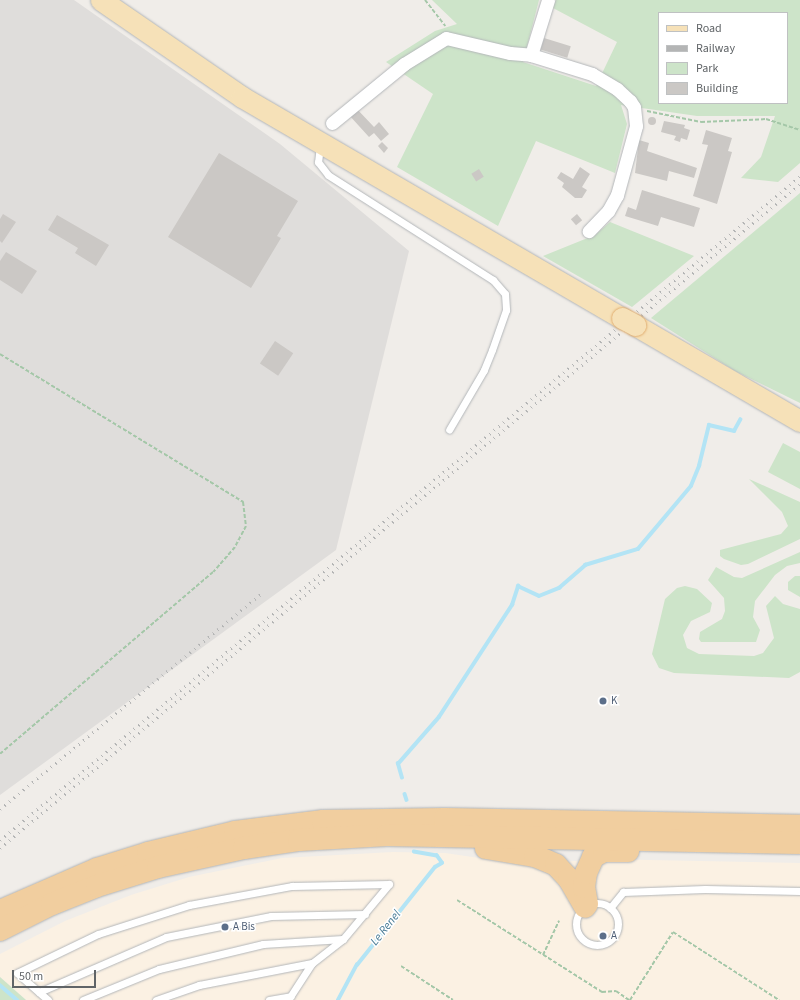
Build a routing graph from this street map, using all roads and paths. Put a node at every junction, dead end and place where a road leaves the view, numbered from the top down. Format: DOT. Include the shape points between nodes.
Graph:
graph roads {
  1 [pos="101,0"];
  2 [pos="425,0"];
  3 [pos="548,0"];
  4 [pos="452,37"];
  5 [pos="531,54"];
  6 [pos="634,108"];
  7 [pos="332,123"];
  8 [pos="800,130"];
  9 [pos="321,144"];
  10 [pos="589,231"];
  11 [pos="0,354"];
  12 [pos="800,421"];
  13 [pos="449,430"];
  14 [pos="0,754"];
  15 [pos="631,814"];
  16 [pos="511,820"];
  17 [pos="800,826"];
  18 [pos="299,840"];
  19 [pos="800,843"];
  20 [pos="800,848"];
  21 [pos="535,856"];
  22 [pos="593,857"];
  23 [pos="800,891"];
  24 [pos="457,900"];
  25 [pos="586,906"];
  26 [pos="610,908"];
  27 [pos="0,911"];
  28 [pos="365,914"];
  29 [pos="559,920"];
  30 [pos="0,930"];
  31 [pos="343,939"];
  32 [pos="543,956"];
  33 [pos="312,963"];
  34 [pos="401,966"];
  35 [pos="39,992"];
  36 [pos="290,998"];
  37 [pos="48,1000"];
  38 [pos="83,1000"];
  39 [pos="156,1000"];
  40 [pos="269,1000"];
  41 [pos="453,1000"];
  42 [pos="630,1000"];
  43 [pos="779,1000"];
  1 -- 9 [label="main road" via="242,97"];
  2 -- 4 [label="path"];
  3 -- 5 [label="street"];
  4 -- 5 [label="street" via="510,53"];
  4 -- 7 [label="street" via="441,39 422,51"];
  5 -- 6 [label="street" via="593,70 620,92"];
  6 -- 8 [label="path" via="701,122 766,119"];
  6 -- 10 [label="street" via="635,133 621,186 608,211"];
  9 -- 12 [label="main road"];
  9 -- 13 [label="lane" via="318,162 328,175 493,280 505,294 506,310 484,370"];
  11 -- 14 [label="path" via="243,502 246,526 235,547 213,572"];
  15 -- 16 [label="lane"];
  16 -- 17 [label="highway"];
  16 -- 27 [label="highway" via="337,820 235,832 97,868"];
  18 -- 19 [label="highway" via="387,835"];
  18 -- 21 [label="highway" via="486,848"];
  18 -- 30 [label="highway" via="244,848 158,867 97,886 52,904"];
  20 -- 22 [label="highway" via="604,851"];
  21 -- 22 [label="highway"];
  21 -- 25 [label="highway" via="561,868"];
  22 -- 25 [label="highway" via="586,873 584,887"];
  23 -- 26 [label="lane" via="706,889 623,892"];
  24 -- 32 [label="path"];
  25 -- 26 [label="lane" via="599,903"];
  25 -- 26 [label="lane" via="577,917 577,929 583,940 599,945 610,941 617,930 617,918"];
  28 -- 31 [label="lane"];
  28 -- 35 [label="lane" via="271,916 166,937"];
  28 -- 35 [label="lane" via="389,884 292,886 189,905 98,934 17,973"];
  29 -- 32 [label="path"];
  31 -- 33 [label="lane"];
  31 -- 38 [label="lane" via="263,944 159,969"];
  32 -- 42 [label="path" via="602,992 616,991"];
  33 -- 36 [label="lane"];
  33 -- 39 [label="lane" via="199,985"];
  34 -- 41 [label="path"];
  35 -- 37 [label="lane"];
  36 -- 40 [label="lane"];
  42 -- 43 [label="path" via="673,932"];
}
